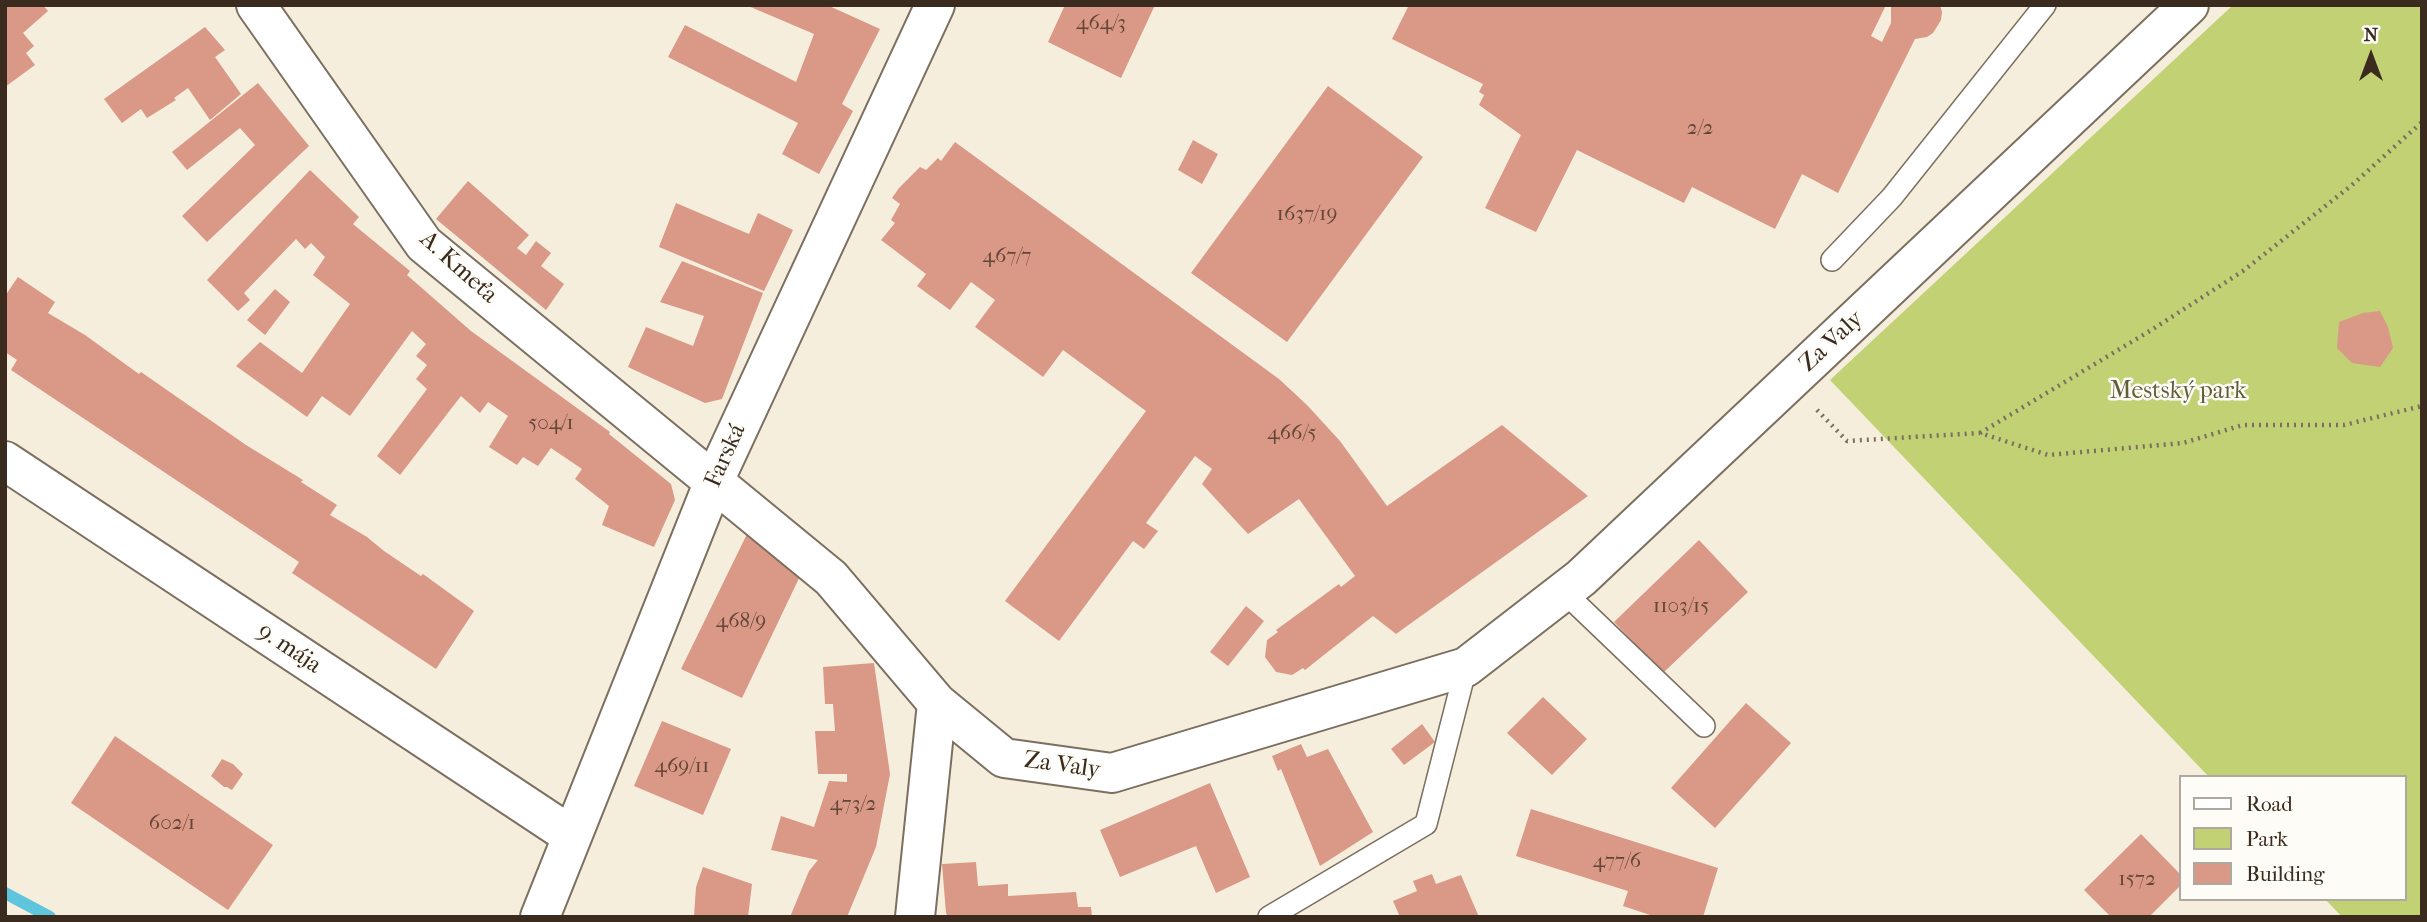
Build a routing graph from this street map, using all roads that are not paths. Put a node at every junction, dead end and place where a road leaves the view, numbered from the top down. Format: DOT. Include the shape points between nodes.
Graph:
graph roads {
  1 [pos="256,5"];
  2 [pos="935,5"];
  3 [pos="2045,5"];
  4 [pos="2189,5"];
  5 [pos="1832,260"];
  6 [pos="5,461"];
  7 [pos="714,481"];
  8 [pos="1564,592"];
  9 [pos="1465,667"];
  10 [pos="937,703"];
  11 [pos="1704,726"];
  12 [pos="572,836"];
  13 [pos="540,917"];
  14 [pos="915,917"];
  15 [pos="1269,917"];
  1 -- 7 [label="street, A. Kmeťa" via="424,244"];
  2 -- 7 [label="street, Farská"];
  3 -- 5 [label="lane" via="1892,197"];
  4 -- 8 [label="street, Za Valy"];
  6 -- 12 [label="street, 9. mája"];
  7 -- 10 [label="street, Za Valy" via="831,578"];
  7 -- 12 [label="street, Farská"];
  8 -- 9 [label="street, Za Valy"];
  8 -- 11 [label="lane"];
  9 -- 10 [label="street, Za Valy" via="1112,773 1004,758"];
  9 -- 15 [label="lane" via="1426,824"];
  10 -- 14 [label="street"];
  12 -- 13 [label="street, Farská"];
}
